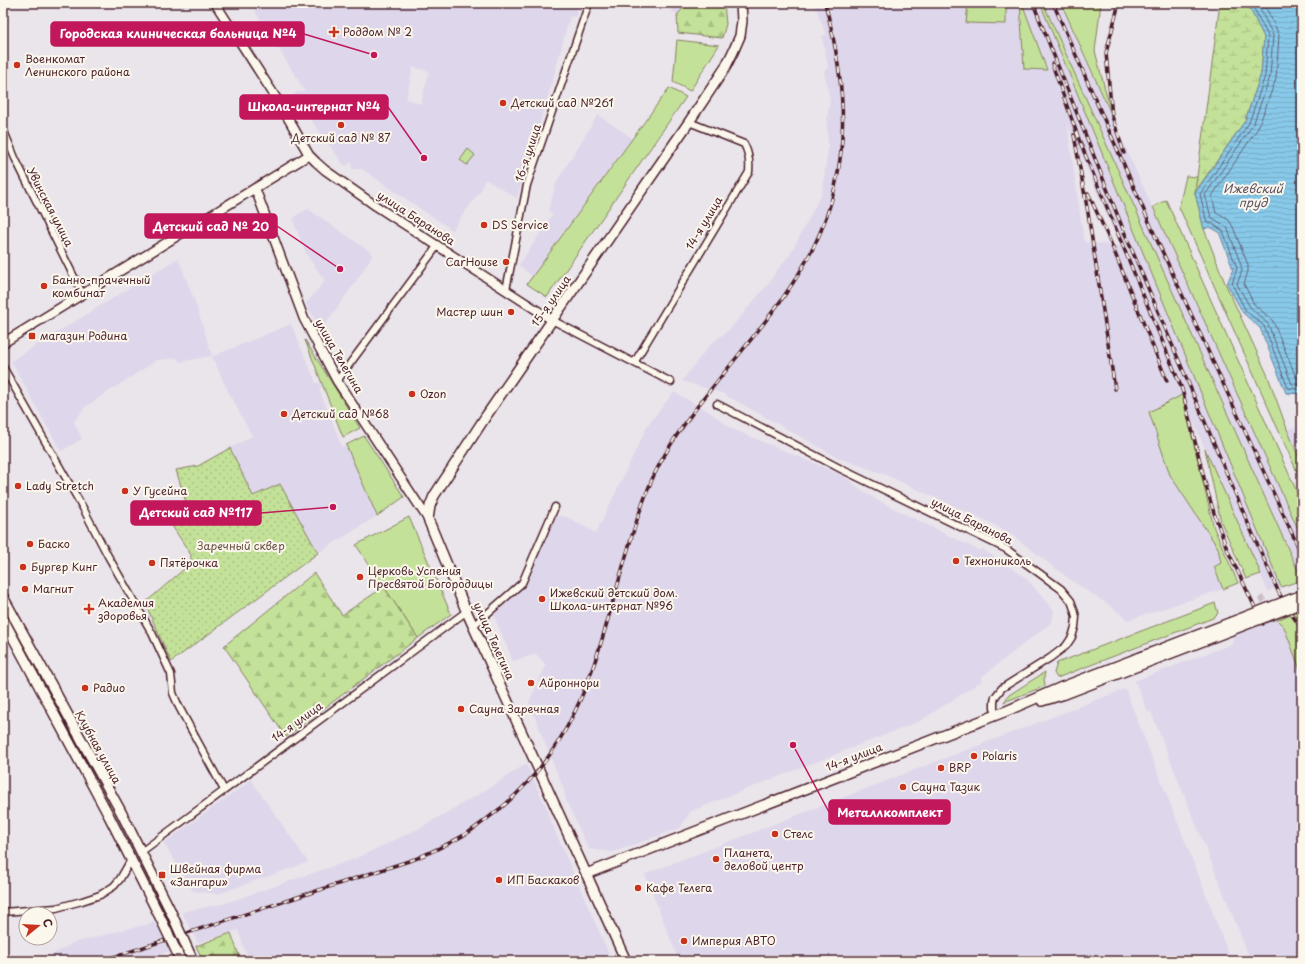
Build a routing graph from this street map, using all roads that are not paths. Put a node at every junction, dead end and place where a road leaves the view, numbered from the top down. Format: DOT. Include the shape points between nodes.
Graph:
graph roads {
  1 [pos="215,3"];
  2 [pos="589,3"];
  3 [pos="741,3"];
  4 [pos="689,122"];
  5 [pos="3,129"];
  6 [pos="309,155"];
  7 [pos="255,188"];
  8 [pos="438,245"];
  9 [pos="506,290"];
  10 [pos="82,293"];
  11 [pos="552,320"];
  12 [pos="3,343"];
  13 [pos="634,363"];
  14 [pos="3,367"];
  15 [pos="337,381"];
  16 [pos="671,382"];
  17 [pos="718,404"];
  18 [pos="554,507"];
  19 [pos="428,519"];
  20 [pos="1302,595"];
  21 [pos="3,597"];
  22 [pos="1302,603"];
  23 [pos="467,611"];
  24 [pos="3,619"];
  25 [pos="473,626"];
  26 [pos="1064,690"];
  27 [pos="1000,714"];
  28 [pos="224,790"];
  29 [pos="141,852"];
  30 [pos="132,858"];
  31 [pos="586,874"];
  32 [pos="3,912"];
  33 [pos="181,961"];
  34 [pos="194,961"];
  35 [pos="626,961"];
  1 -- 6 [label="street, улица Баранова" via="280,104"];
  2 -- 9 [label="street, 16-я улица" via="527,185"];
  3 -- 4 [label="main road, 15-я улица" via="740,36 724,68"];
  4 -- 11 [label="main road, 15-я улица"];
  4 -- 13 [label="street, 14-я улица" via="744,144 748,151 749,172"];
  5 -- 10 [label="street, Увинская улица"];
  6 -- 7 [label="street"];
  6 -- 8 [label="street, улица Баранова" via="325,170 376,206"];
  7 -- 10 [label="street"];
  7 -- 15 [label="street, улица Телегина" via="304,319"];
  8 -- 9 [label="street, улица Баранова"];
  8 -- 15 [label="street"];
  9 -- 11 [label="street, улица Баранова"];
  10 -- 12 [label="street"];
  11 -- 13 [label="street, улица Баранова"];
  11 -- 19 [label="main road, 15-я улица" via="434,496"];
  13 -- 16 [label="street, улица Баранова"];
  14 -- 28 [label="street" via="143,617 171,674 173,693 179,707"];
  15 -- 19 [label="street, улица Телегина"];
  17 -- 27 [label="street, улица Баранова" via="843,470 1006,549 1061,589 1071,602 1076,617 1072,637 1066,646 1050,658 1002,688 994,702 994,708"];
  18 -- 25 [label="street" via="522,583"];
  19 -- 23 [label="main road, улица Телегина"];
  20 -- 26 [label="main road, bridge"];
  21 -- 29 [label="main road, Клубная улица"];
  22 -- 26 [label="main road, bridge"];
  23 -- 25 [label="main road, улица Телегина"];
  23 -- 28 [label="street, 14-я улица"];
  24 -- 30 [label="main road, Клубная улица"];
  25 -- 31 [label="main road, улица Телегина"];
  26 -- 27 [label="main road, 14-я улица"];
  27 -- 31 [label="main road, 14-я улица"];
  28 -- 29 [label="street, 14-я улица"];
  29 -- 30 [label="main road"];
  29 -- 34 [label="main road, Клубная улица, bridge"];
  30 -- 32 [label="street" via="114,886 100,894 56,908"];
  30 -- 33 [label="main road, Клубная улица, bridge"];
  31 -- 35 [label="main road, улица Телегина"];
}
